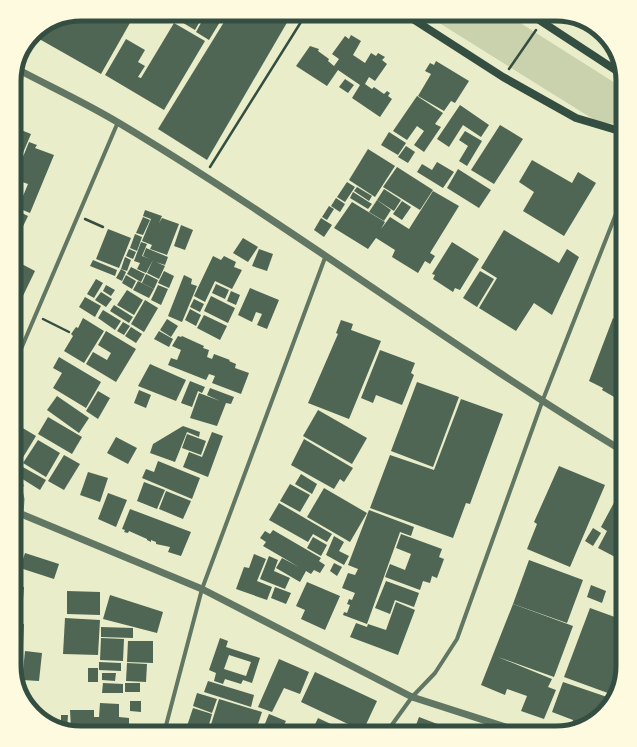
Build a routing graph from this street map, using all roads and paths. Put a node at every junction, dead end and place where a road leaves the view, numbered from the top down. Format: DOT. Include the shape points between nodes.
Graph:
graph roads {
  1 [pos="302,21"];
  2 [pos="416,21"];
  3 [pos="542,21"];
  4 [pos="615,70"];
  5 [pos="22,72"];
  6 [pos="503,77"];
  7 [pos="118,122"];
  8 [pos="616,130"];
  9 [pos="204,176"];
  10 [pos="616,214"];
  11 [pos="78,215"];
  12 [pos="103,227"];
  13 [pos="326,254"];
  14 [pos="36,315"];
  15 [pos="69,332"];
  16 [pos="21,349"];
  17 [pos="542,402"];
  18 [pos="616,446"];
  19 [pos="21,490"];
  20 [pos="22,514"];
  21 [pos="202,589"];
  22 [pos="412,697"];
  23 [pos="166,726"];
  24 [pos="391,726"];
  25 [pos="493,726"];
  1 -- 9 [label="path"];
  2 -- 6 [label="main road"];
  3 -- 4 [label="main road"];
  3 -- 6 [label="path"];
  5 -- 7 [label="street"];
  6 -- 8 [label="main road" via="576,118"];
  7 -- 9 [label="street"];
  7 -- 11 [label="street"];
  9 -- 13 [label="street"];
  10 -- 17 [label="street"];
  11 -- 12 [label="path"];
  11 -- 14 [label="street"];
  13 -- 17 [label="street"];
  13 -- 21 [label="street"];
  14 -- 15 [label="path"];
  14 -- 16 [label="street"];
  17 -- 18 [label="street"];
  17 -- 22 [label="street" via="457,639 435,673"];
  19 -- 20 [label="lane"];
  20 -- 21 [label="street"];
  21 -- 22 [label="street"];
  21 -- 23 [label="street"];
  22 -- 24 [label="street"];
  22 -- 25 [label="street"];
}
